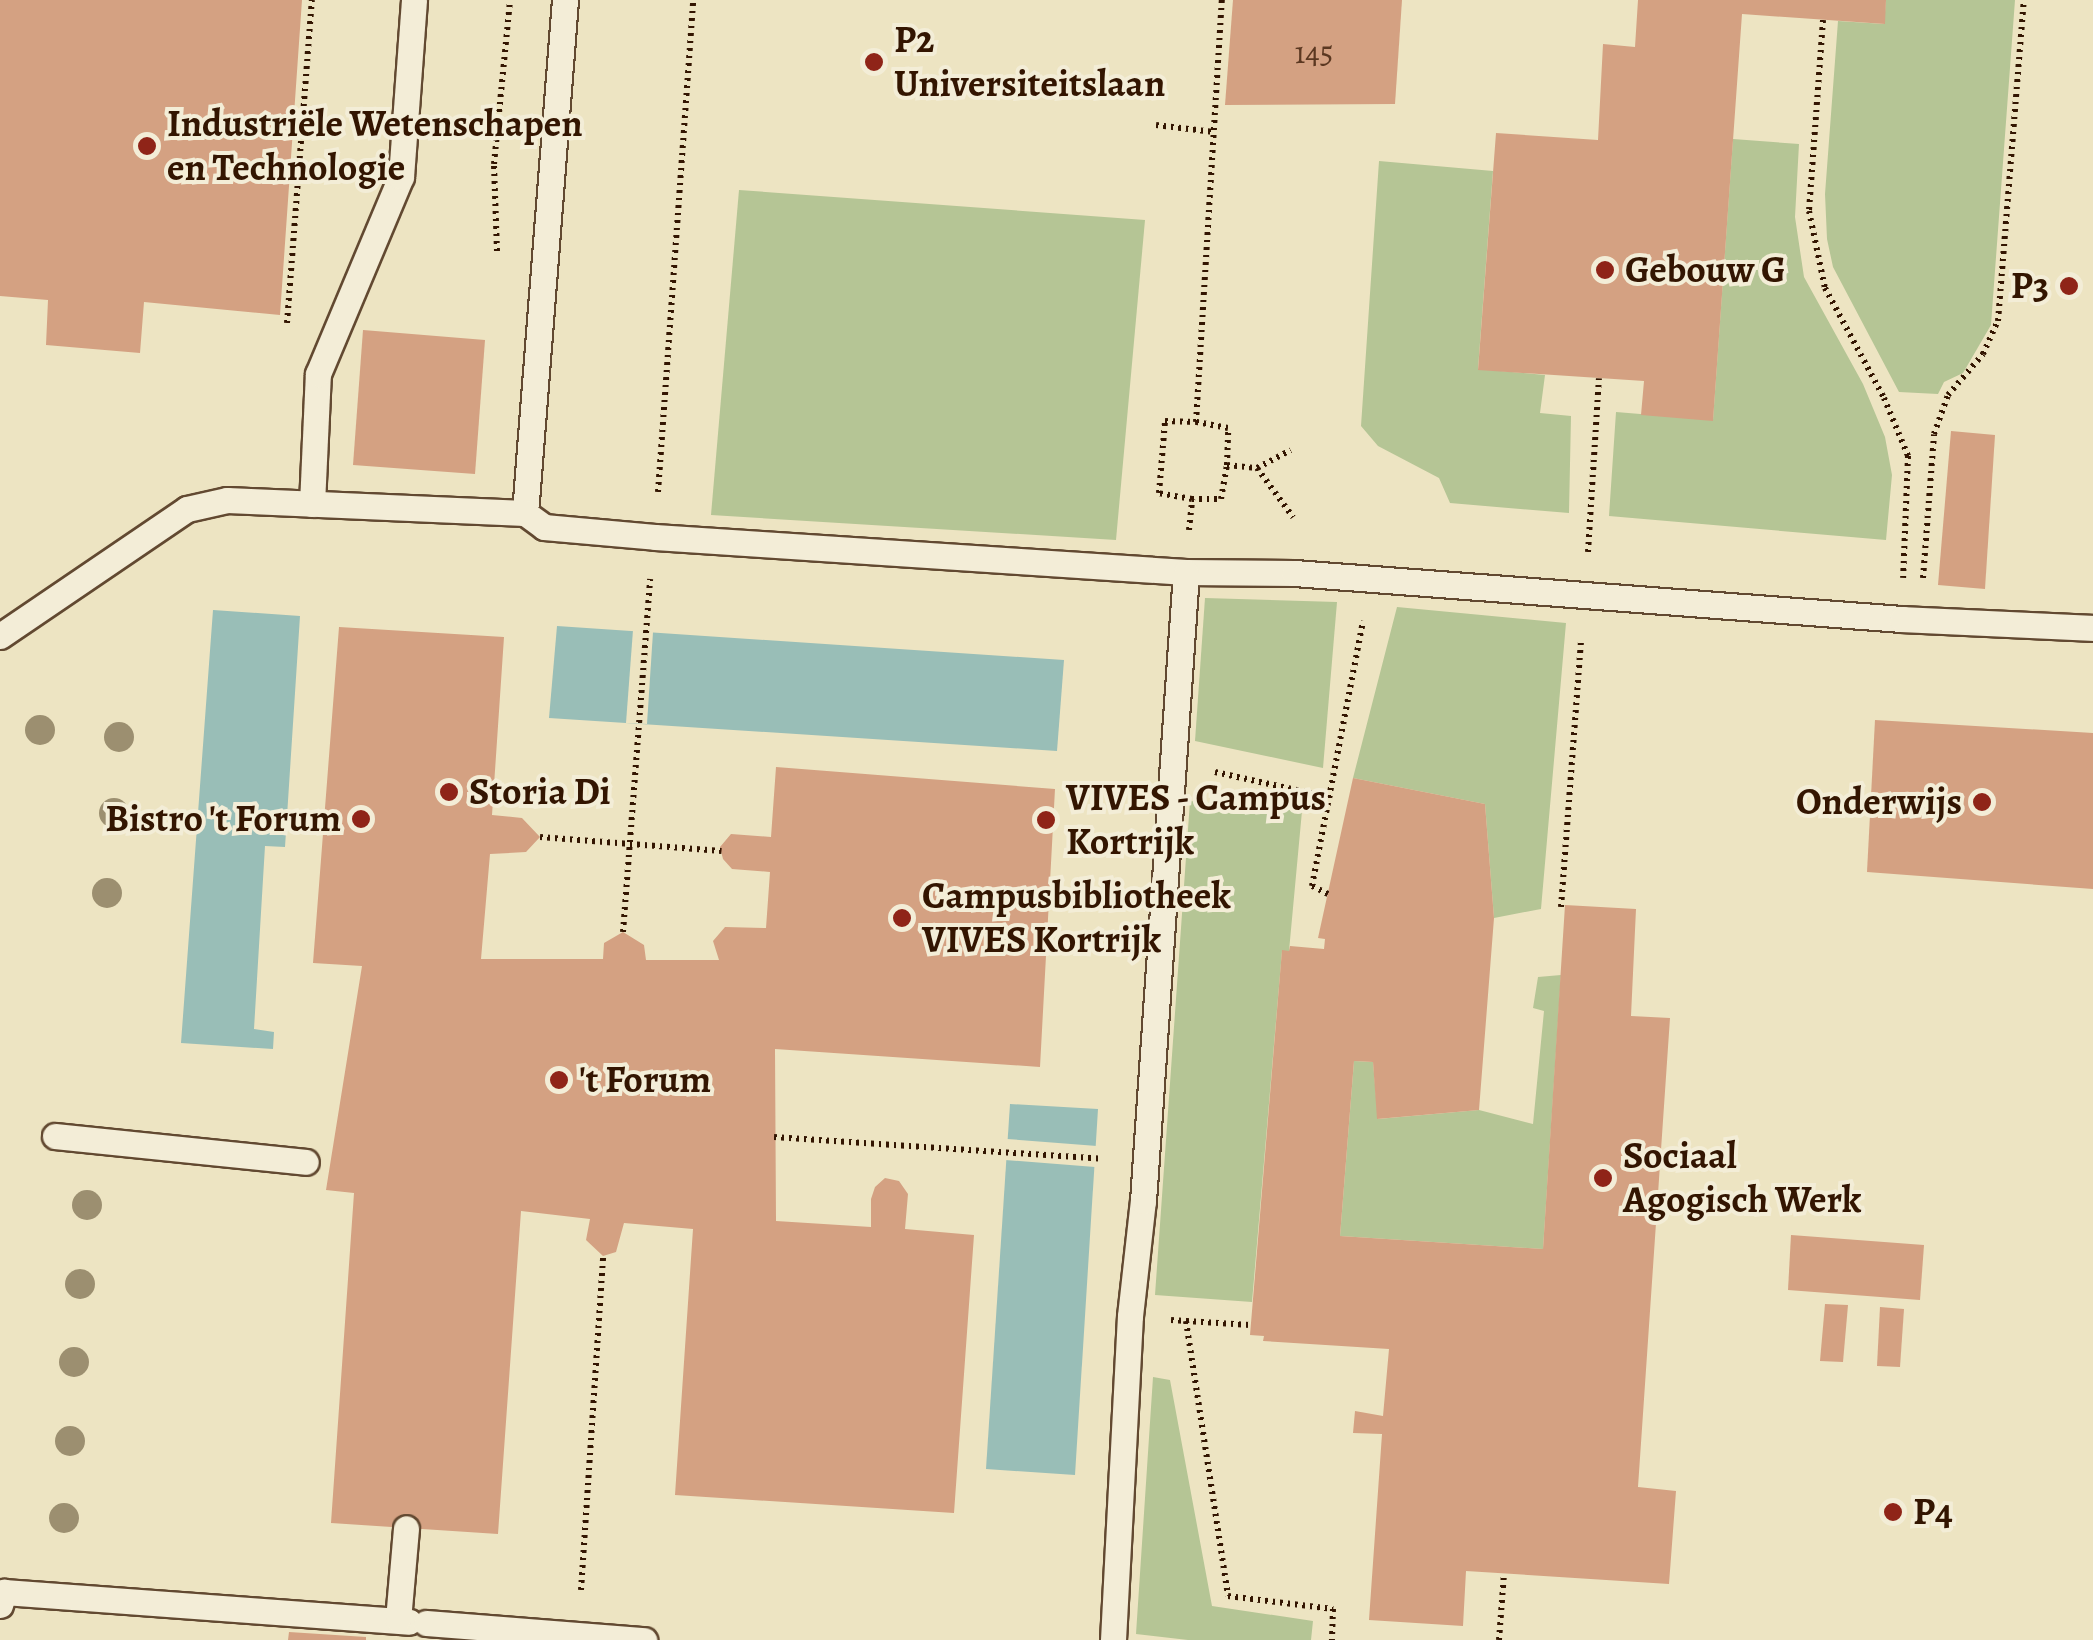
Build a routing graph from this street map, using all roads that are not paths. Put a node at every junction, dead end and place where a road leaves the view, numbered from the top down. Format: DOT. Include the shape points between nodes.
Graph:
graph roads {
  1 [pos="414,0"];
  2 [pos="565,0"];
  3 [pos="312,504"];
  4 [pos="524,513"];
  5 [pos="1186,572"];
  6 [pos="2093,628"];
  7 [pos="0,636"];
  8 [pos="55,1136"];
  9 [pos="306,1162"];
  10 [pos="406,1528"];
  11 [pos="0,1605"];
  12 [pos="411,1622"];
  13 [pos="644,1640"];
  14 [pos="1113,1640"];
  1 -- 3 [label="lane" via="401,177 318,374"];
  2 -- 4 [label="lane"];
  3 -- 4 [label="lane"];
  3 -- 7 [label="lane" via="228,500 187,509"];
  4 -- 5 [label="lane" via="544,527 655,537"];
  5 -- 6 [label="lane" via="1294,573"];
  5 -- 14 [label="lane" via="1130,1316"];
  8 -- 9 [label="lane"];
  10 -- 12 [label="lane"];
  11 -- 12 [label="lane" via="4,1592"];
  12 -- 13 [label="lane"];
}
